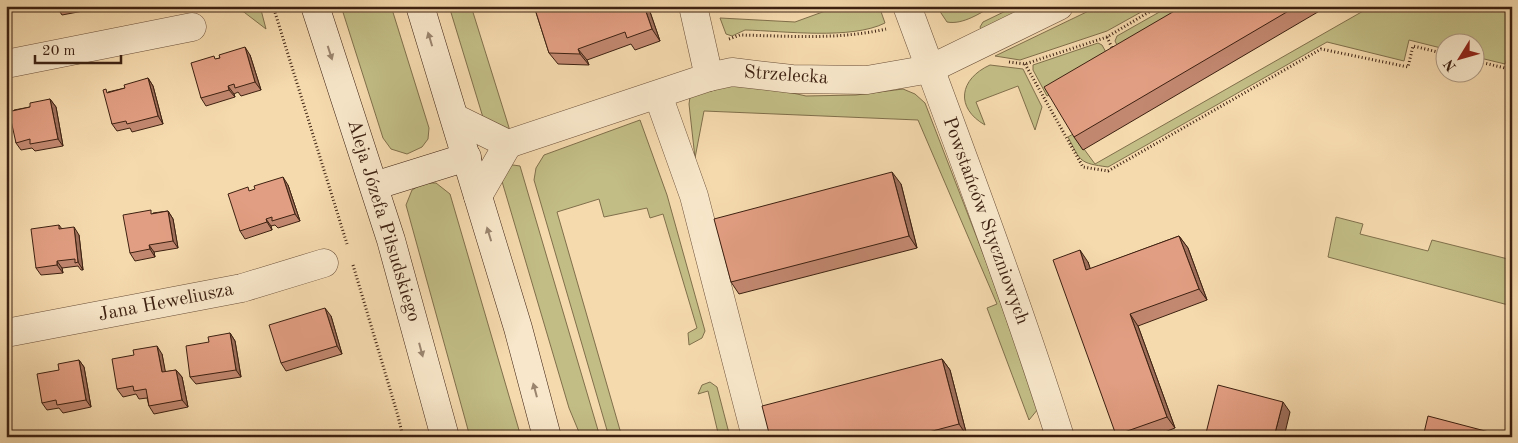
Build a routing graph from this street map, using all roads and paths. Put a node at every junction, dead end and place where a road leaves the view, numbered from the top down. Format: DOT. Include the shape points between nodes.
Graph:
graph roads {
  1 [pos="273,6"];
  2 [pos="315,6"];
  3 [pos="420,6"];
  4 [pos="693,6"];
  5 [pos="907,6"];
  6 [pos="1059,6"];
  7 [pos="1159,6"];
  8 [pos="192,27"];
  9 [pos="1107,37"];
  10 [pos="1436,52"];
  11 [pos="1115,54"];
  12 [pos="1512,60"];
  13 [pos="1007,62"];
  14 [pos="1486,63"];
  15 [pos="6,64"];
  16 [pos="1025,64"];
  17 [pos="930,69"];
  18 [pos="1510,69"];
  19 [pos="709,77"];
  20 [pos="658,95"];
  21 [pos="455,118"];
  22 [pos="508,144"];
  23 [pos="467,158"];
  24 [pos="374,186"];
  25 [pos="478,196"];
  26 [pos="348,247"];
  27 [pos="351,256"];
  28 [pos="324,263"];
  29 [pos="6,333"];
  30 [pos="403,437"];
  31 [pos="445,437"];
  32 [pos="547,437"];
  33 [pos="756,437"];
  34 [pos="1060,437"];
  1 -- 26 [label="path"];
  2 -- 24 [label="street, Aleja Józefa Piłsudskiego, one-way"];
  21 -- 3 [label="street, one-way"];
  4 -- 19 [label="street"];
  5 -- 17 [label="street, Powstańców Styczniowych"];
  6 -- 17 [label="street, Strzelecka"];
  7 -- 9 [label="path"];
  8 -- 15 [label="street"];
  9 -- 11 [label="path"];
  9 -- 16 [label="path"];
  10 -- 16 [label="path" via="1413,46 1408,67 1320,49 1108,171 1083,167"];
  12 -- 18 [label="path"];
  13 -- 16 [label="path"];
  14 -- 18 [label="path"];
  17 -- 19 [label="street, Strzelecka" via="868,80 792,79 732,72"];
  17 -- 34 [label="street, Powstańców Styczniowych"];
  19 -- 20 [label="street, Strzelecka"];
  20 -- 22 [label="street, Strzelecka"];
  20 -- 33 [label="street" via="694,196"];
  21 -- 22 [label="street"];
  21 -- 23 [label="street"];
  22 -- 25 [label="street"];
  23 -- 24 [label="street"];
  23 -- 25 [label="street"];
  24 -- 31 [label="street, Aleja Józefa Piłsudskiego, one-way"];
  32 -- 25 [label="street, one-way"];
  27 -- 30 [label="path"];
  28 -- 29 [label="street, Jana Heweliusza" via="242,288"];
}
